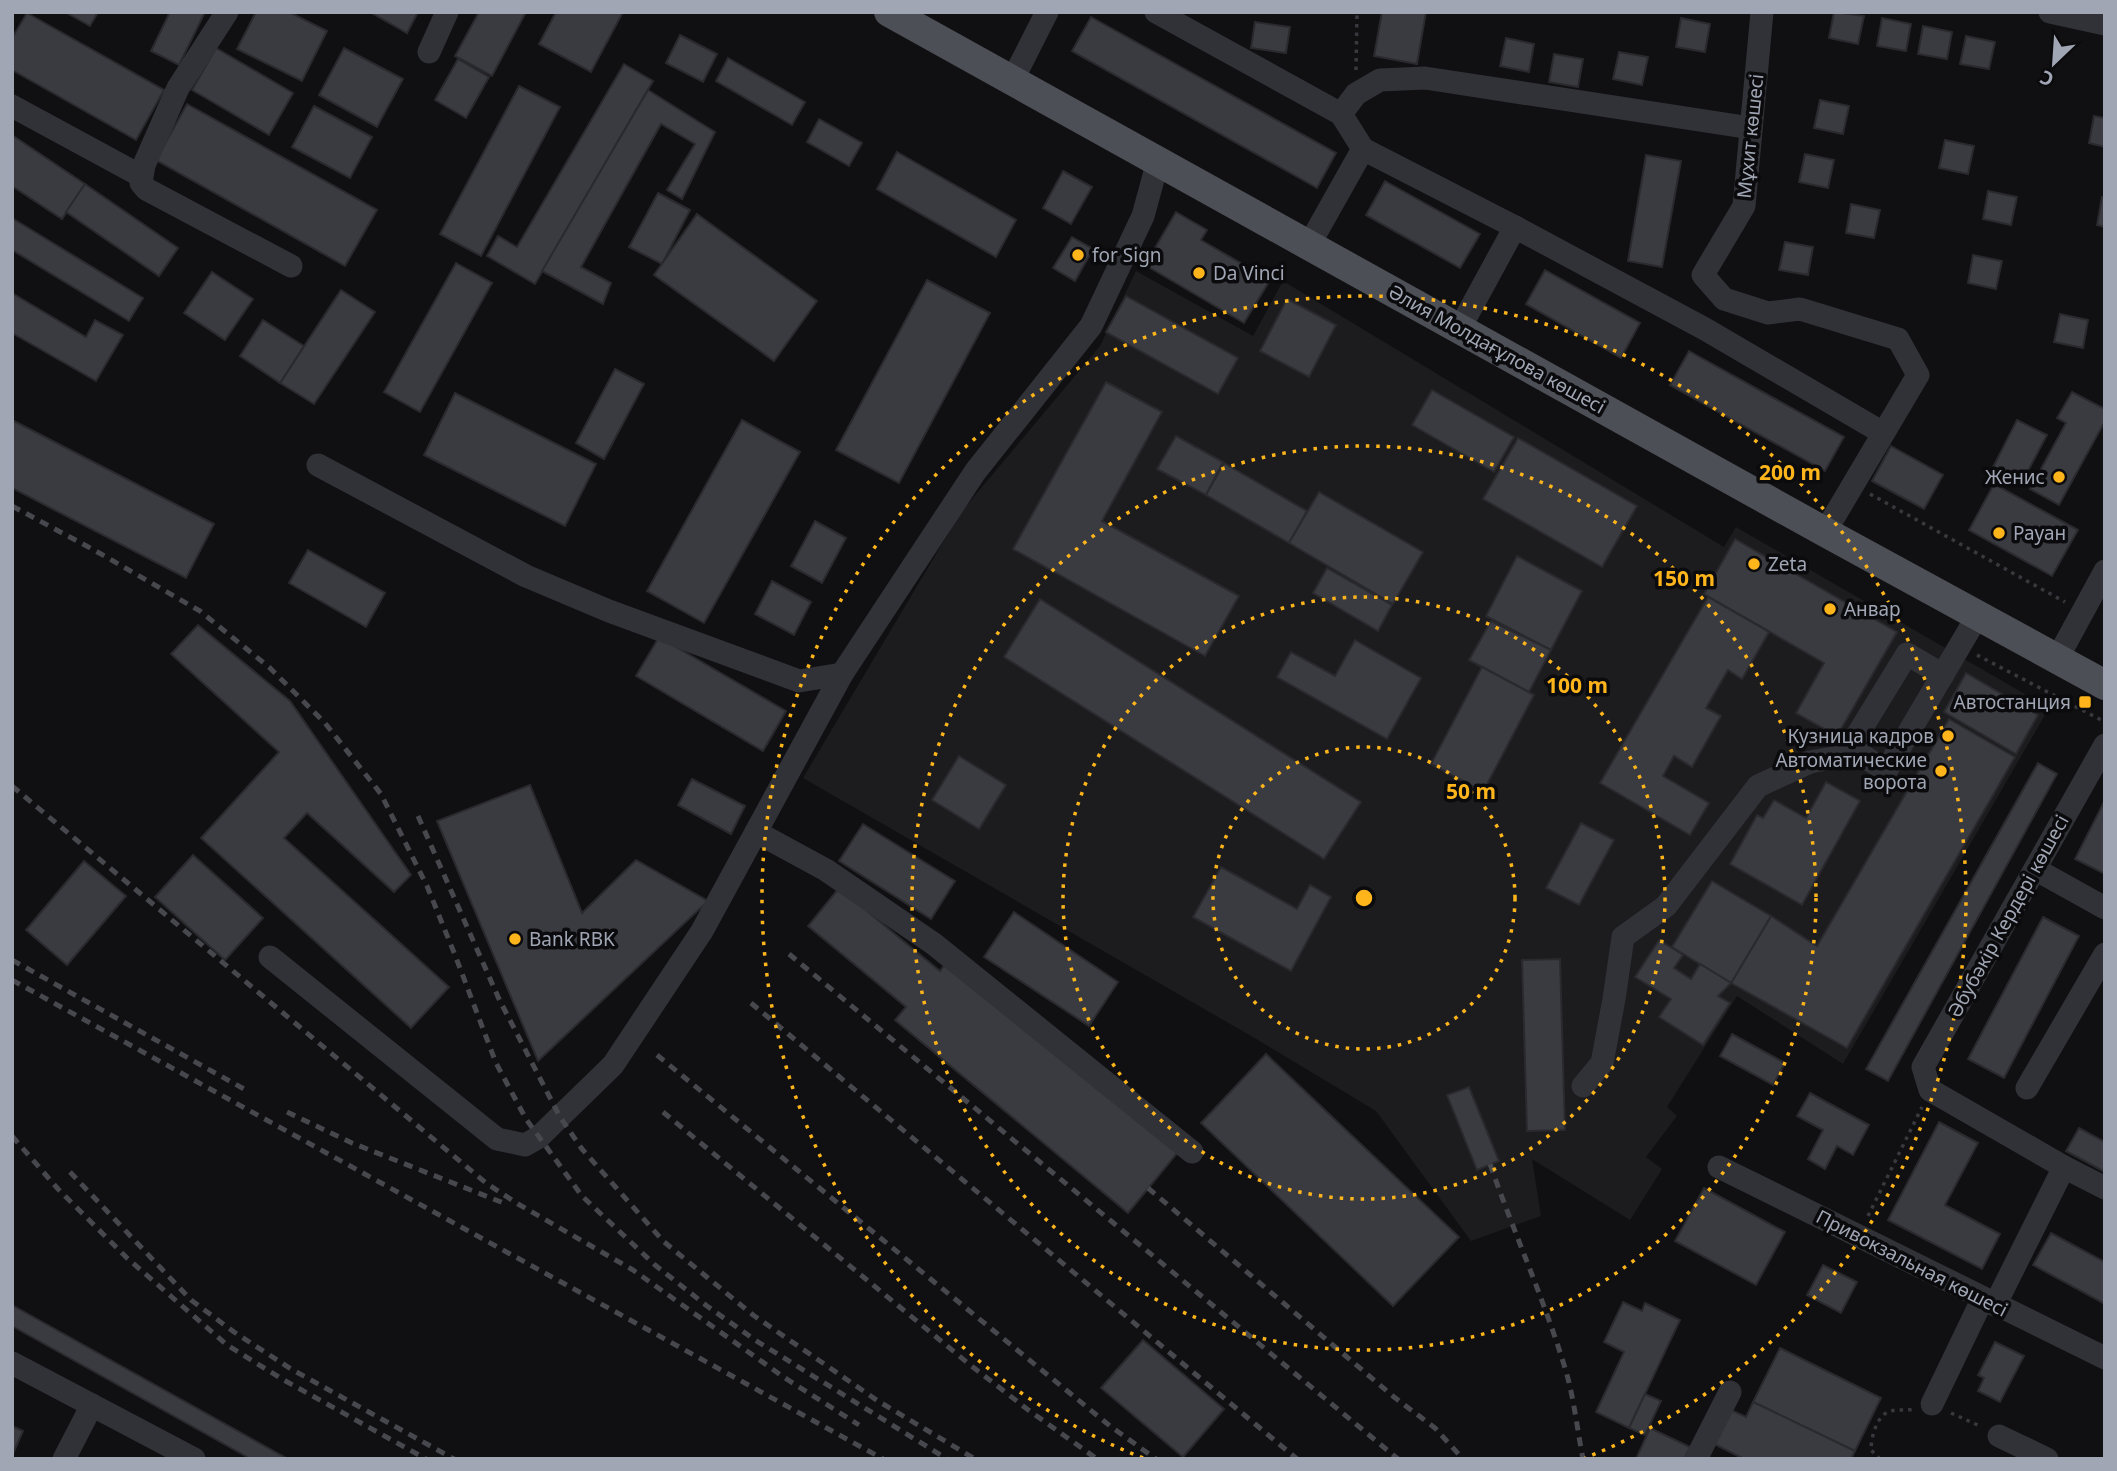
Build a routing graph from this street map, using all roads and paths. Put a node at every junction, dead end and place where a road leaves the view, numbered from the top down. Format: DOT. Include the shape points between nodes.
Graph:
graph roads {
  1 [pos="227,12"];
  2 [pos="447,12"];
  3 [pos="889,12"];
  4 [pos="1047,12"];
  5 [pos="1156,12"];
  6 [pos="1357,12"];
  7 [pos="1762,12"];
  8 [pos="2050,12"];
  9 [pos="2105,24"];
  10 [pos="429,52"];
  11 [pos="1012,81"];
  12 [pos="1356,94"];
  13 [pos="12,106"];
  14 [pos="1341,114"];
  15 [pos="1751,128"];
  16 [pos="1363,149"];
  17 [pos="1158,161"];
  18 [pos="141,176"];
  19 [pos="1515,226"];
  20 [pos="1309,245"];
  21 [pos="291,267"];
  22 [pos="1460,328"];
  23 [pos="1883,433"];
  24 [pos="318,465"];
  25 [pos="1854,485"];
  26 [pos="1825,532"];
  27 [pos="2105,571"];
  28 [pos="2082,612"];
  29 [pos="1978,615"];
  30 [pos="1959,646"];
  31 [pos="2057,659"];
  32 [pos="842,674"];
  33 [pos="1942,675"];
  34 [pos="2105,685"];
  35 [pos="2105,722"];
  36 [pos="2105,745"];
  37 [pos="1859,753"];
  38 [pos="756,832"];
  39 [pos="2035,869"];
  40 [pos="2105,908"];
  41 [pos="2105,954"];
  42 [pos="270,957"];
  43 [pos="1583,1086"];
  44 [pos="2028,1088"];
  45 [pos="1930,1090"];
  46 [pos="1192,1152"];
  47 [pos="1719,1167"];
  48 [pos="2064,1167"];
  49 [pos="2105,1188"];
  50 [pos="1858,1236"];
  51 [pos="1989,1302"];
  52 [pos="2105,1358"];
  53 [pos="12,1363"];
  54 [pos="1730,1392"];
  55 [pos="92,1405"];
  56 [pos="1932,1405"];
  57 [pos="2000,1436"];
  58 [pos="64,1459"];
  59 [pos="194,1459"];
  60 [pos="1696,1459"];
  61 [pos="1880,1459"];
  62 [pos="2047,1459"];
  1 -- 18 [label="street" via="178,88"];
  2 -- 10 [label="street"];
  3 -- 11 [label="main road, Әлия Молдағұлова көшесі"];
  4 -- 11 [label="street"];
  5 -- 14 [label="street"];
  6 -- 12 [label="path"];
  7 -- 15 [label="street, Мұхит көшесі"];
  8 -- 9 [label="street"];
  11 -- 17 [label="main road, Әлия Молдағұлова көшесі"];
  12 -- 14 [label="street"];
  12 -- 15 [label="street" via="1380,80 1425,78"];
  13 -- 18 [label="street"];
  14 -- 16 [label="street"];
  15 -- 23 [label="street, Мұхит көшесі" via="1744,206 1703,275 1724,299 1768,313 1800,309 1898,339 1918,375"];
  16 -- 19 [label="street"];
  16 -- 20 [label="street"];
  17 -- 20 [label="main road, Әлия Молдағұлова көшесі"];
  17 -- 32 [label="street" via="1143,216 1091,326 975,472"];
  18 -- 21 [label="street" via="146,189"];
  19 -- 22 [label="street"];
  19 -- 23 [label="street"];
  20 -- 22 [label="main road, Әлия Молдағұлова көшесі"];
  22 -- 26 [label="main road, Әлия Молдағұлова көшесі"];
  23 -- 25 [label="street, Мұхит көшесі"];
  24 -- 32 [label="street" via="526,576 609,611 799,681"];
  25 -- 26 [label="street, Мұхит көшесі"];
  25 -- 28 [label="path"];
  26 -- 29 [label="main road, Әлия Молдағұлова көшесі"];
  27 -- 28 [label="street"];
  28 -- 31 [label="street"];
  29 -- 30 [label="street"];
  29 -- 31 [label="main road, Әлия Молдағұлова көшесі"];
  30 -- 33 [label="street"];
  30 -- 35 [label="path"];
  31 -- 34 [label="main road, Әлия Молдағұлова көшесі"];
  32 -- 38 [label="street"];
  33 -- 37 [label="street" via="1886,771"];
  33 -- 37 [label="street" via="1907,654 1850,747"];
  36 -- 39 [label="street, Әбубәкір Кердері көшесі"];
  37 -- 43 [label="street" via="1810,762 1758,786 1666,906 1623,937 1602,1063"];
  38 -- 42 [label="street" via="687,955 613,1065 525,1145 498,1139"];
  38 -- 46 [label="street" via="826,870 934,944"];
  39 -- 40 [label="street"];
  39 -- 45 [label="street, Әбубәкір Кердері көшесі" via="1923,1067"];
  41 -- 44 [label="street"];
  45 -- 48 [label="street"];
  45 -- 50 [label="path"];
  47 -- 50 [label="street, Привокзальная көшесі"];
  48 -- 49 [label="street"];
  48 -- 51 [label="street"];
  50 -- 51 [label="street, Привокзальная көшесі"];
  51 -- 52 [label="street, Привокзальная көшесі"];
  51 -- 56 [label="street"];
  53 -- 55 [label="street"];
  54 -- 60 [label="street"];
  55 -- 58 [label="street"];
  55 -- 59 [label="street"];
  56 -- 57 [label="path"];
  56 -- 61 [label="path" via="1884,1414 1871,1438 1871,1450"];
  57 -- 62 [label="street"];
}
